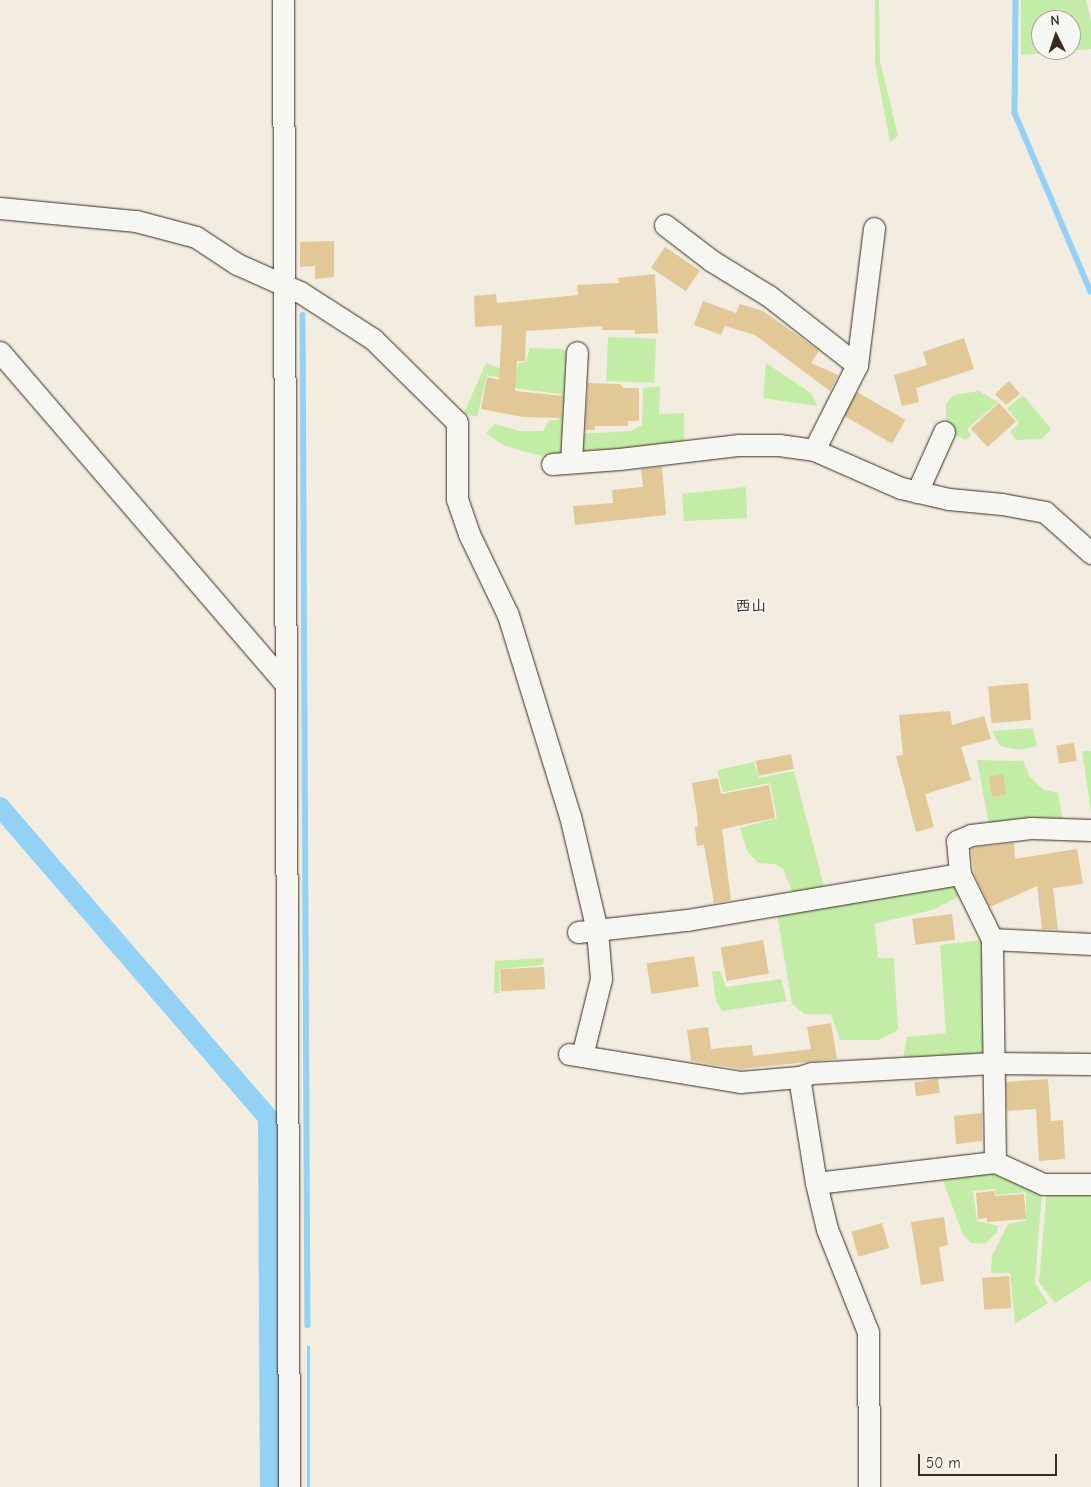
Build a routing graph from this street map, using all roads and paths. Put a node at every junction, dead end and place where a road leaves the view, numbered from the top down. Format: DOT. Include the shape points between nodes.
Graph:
graph roads {
  1 [pos="283,0"];
  2 [pos="0,208"];
  3 [pos="665,225"];
  4 [pos="874,228"];
  5 [pos="284,285"];
  6 [pos="0,352"];
  7 [pos="577,352"];
  8 [pos="857,365"];
  9 [pos="944,432"];
  10 [pos="814,450"];
  11 [pos="917,492"];
  12 [pos="1091,553"];
  13 [pos="285,683"];
  14 [pos="1091,830"];
  15 [pos="960,874"];
  16 [pos="587,931"];
  17 [pos="992,939"];
  18 [pos="1091,944"];
  19 [pos="993,1063"];
  20 [pos="1091,1064"];
  21 [pos="798,1076"];
  22 [pos="994,1162"];
  23 [pos="816,1183"];
  24 [pos="1091,1184"];
  25 [pos="289,1487"];
  26 [pos="869,1487"];
  1 -- 5 [label="street"];
  2 -- 5 [label="street" via="136,221 188,234 237,264"];
  3 -- 8 [label="street" via="712,261 768,296"];
  4 -- 8 [label="street"];
  5 -- 13 [label="street"];
  5 -- 16 [label="street" via="373,339 457,422 457,499 469,534 508,615 570,816"];
  6 -- 13 [label="street"];
  7 -- 10 [label="street" via="562,463 739,444"];
  8 -- 10 [label="street"];
  9 -- 11 [label="street"];
  10 -- 11 [label="street"];
  11 -- 12 [label="street" via="1045,512"];
  13 -- 25 [label="street"];
  14 -- 15 [label="street" via="1031,828 971,835 957,841"];
  15 -- 16 [label="street" via="687,920"];
  15 -- 17 [label="street"];
  16 -- 21 [label="street" via="601,978 576,1055 740,1082"];
  17 -- 18 [label="street"];
  17 -- 19 [label="street"];
  19 -- 20 [label="street"];
  19 -- 21 [label="street" via="812,1072"];
  19 -- 22 [label="street"];
  21 -- 23 [label="street"];
  22 -- 23 [label="street"];
  22 -- 24 [label="street" via="1043,1184"];
  23 -- 26 [label="street" via="827,1229 868,1332"];
}
